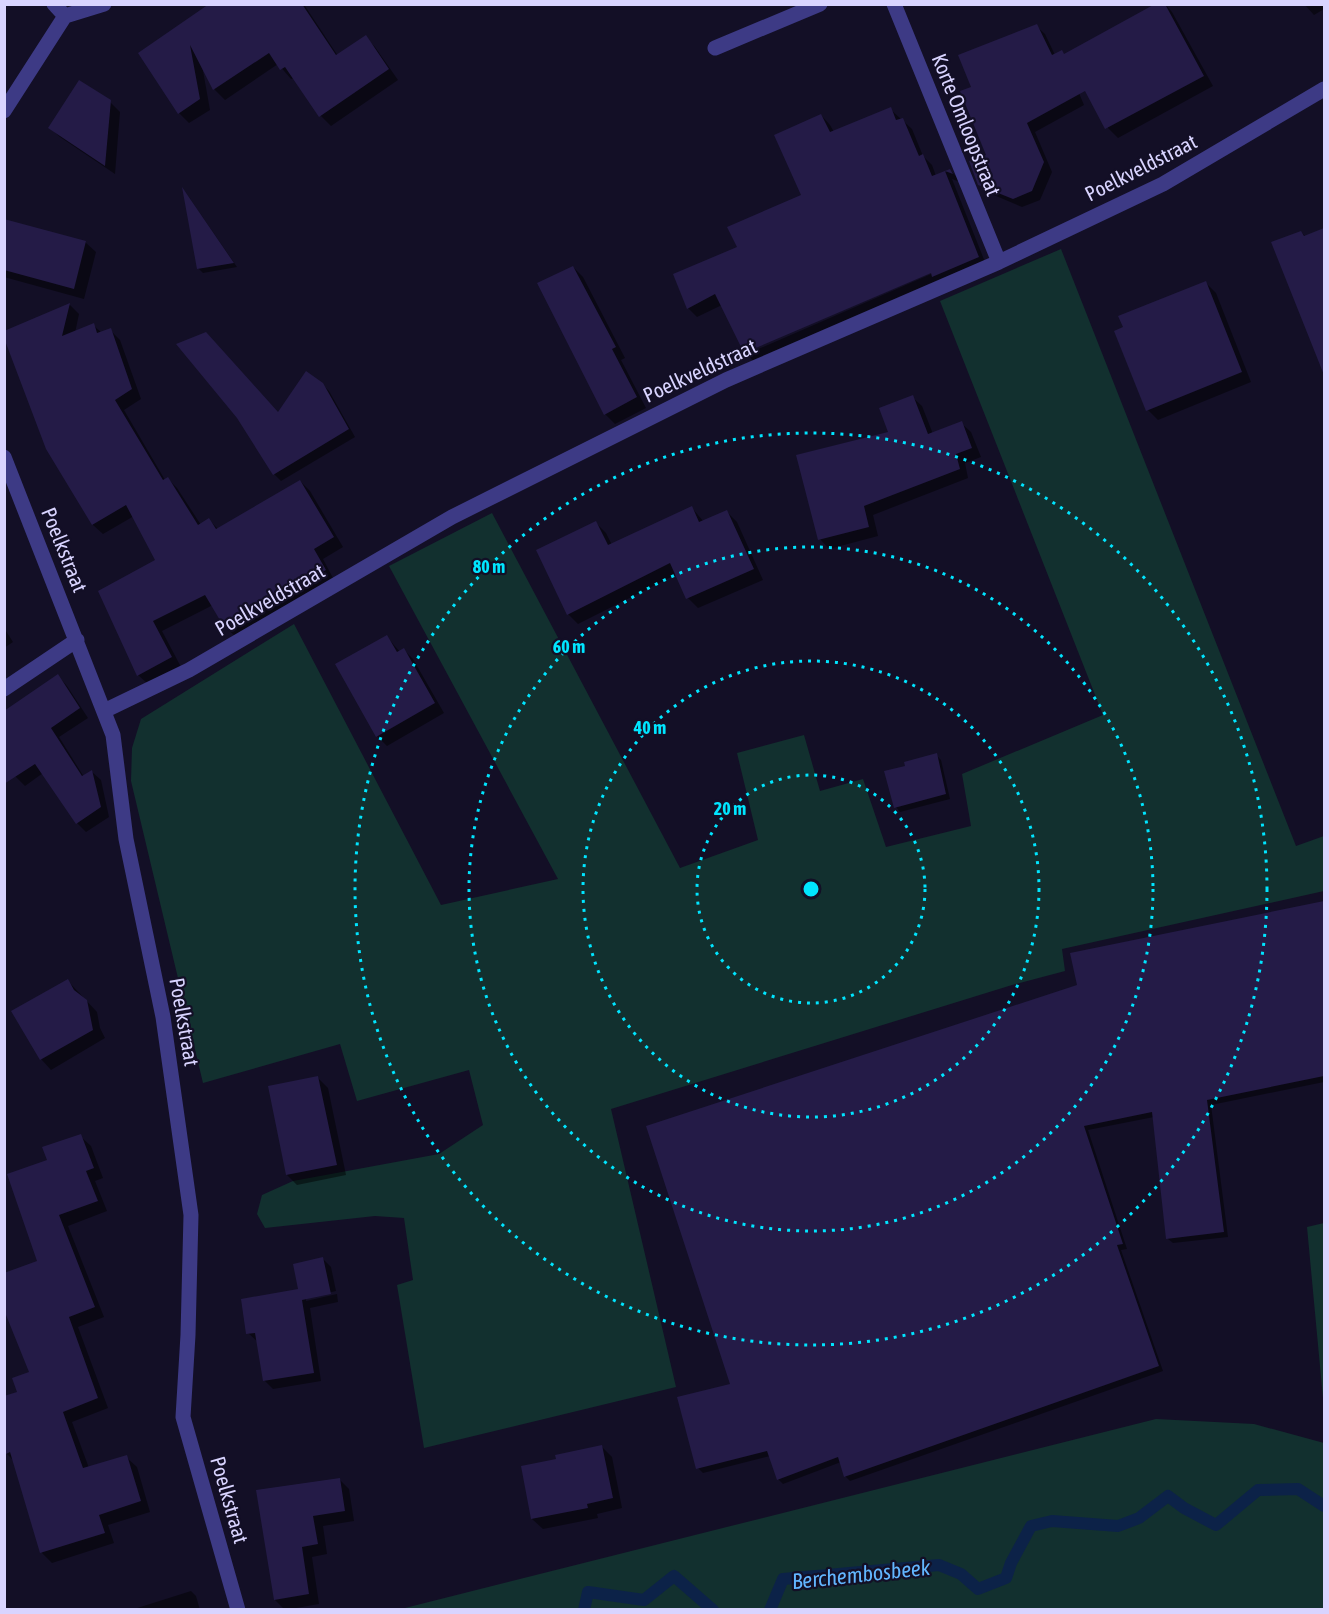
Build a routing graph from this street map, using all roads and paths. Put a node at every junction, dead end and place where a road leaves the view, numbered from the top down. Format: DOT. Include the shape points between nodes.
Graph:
graph roads {
  1 [pos="54,4"];
  2 [pos="104,4"];
  3 [pos="820,4"];
  4 [pos="894,4"];
  5 [pos="65,16"];
  6 [pos="715,48"];
  7 [pos="1324,89"];
  8 [pos="4,111"];
  9 [pos="999,262"];
  10 [pos="4,458"];
  11 [pos="77,640"];
  12 [pos="4,689"];
  13 [pos="104,711"];
  14 [pos="238,1610"];
  1 -- 5 [label="street"];
  2 -- 5 [label="street"];
  3 -- 6 [label="street"];
  4 -- 9 [label="street, Korte Omloopstraat"];
  5 -- 8 [label="street"];
  7 -- 9 [label="street, Poelkveldstraat" via="1163,184"];
  9 -- 13 [label="street, Poelkveldstraat" via="726,380 452,517 189,670"];
  10 -- 11 [label="street, Poelkstraat"];
  11 -- 12 [label="street"];
  11 -- 13 [label="street, Poelkstraat"];
  13 -- 14 [label="street, Poelkstraat" via="113,735 126,839 163,1017 191,1215 183,1417"];
}
